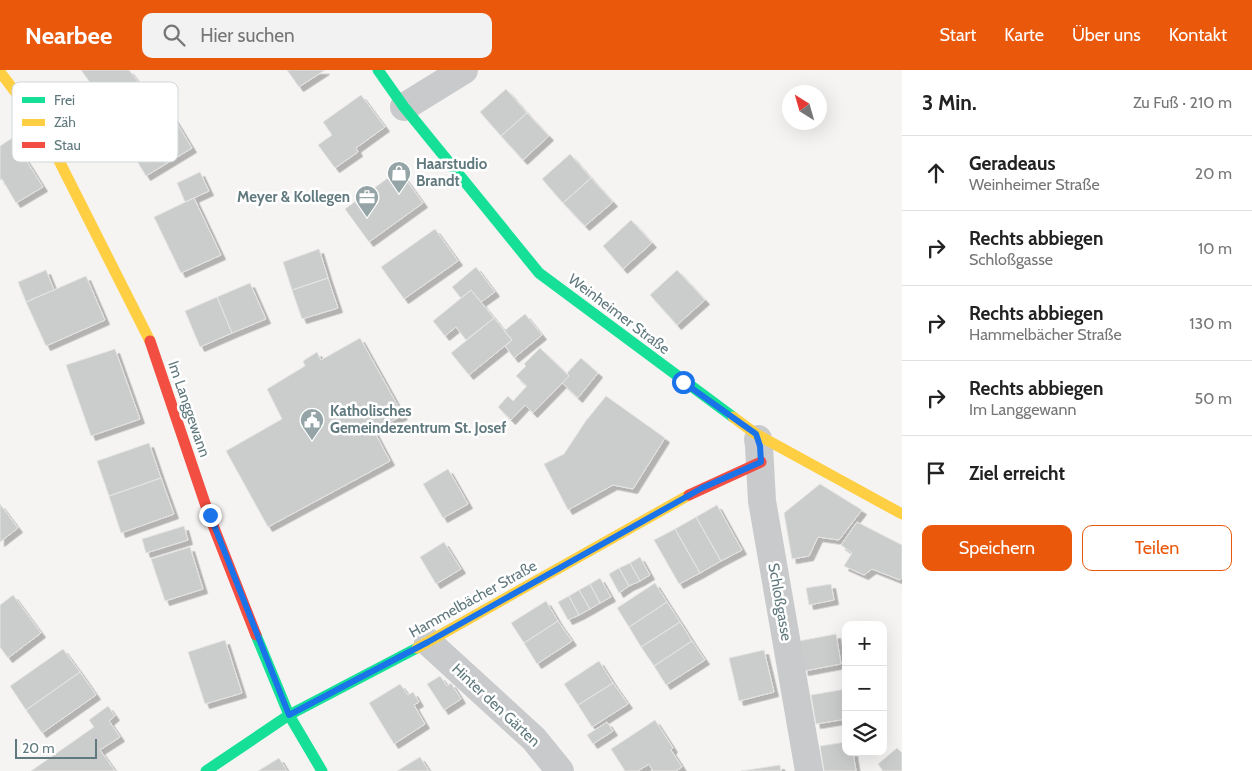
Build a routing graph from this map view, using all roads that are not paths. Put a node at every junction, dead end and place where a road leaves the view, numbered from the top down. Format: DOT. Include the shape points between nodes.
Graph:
graph roads {
  1 [pos="378,70"];
  2 [pos="464,70"];
  3 [pos="0,72"];
  4 [pos="12,88"];
  5 [pos="404,107"];
  6 [pos="60,162"];
  7 [pos="756,434"];
  8 [pos="761,462"];
  9 [pos="902,514"];
  10 [pos="428,642"];
  11 [pos="289,715"];
  12 [pos="206,771"];
  13 [pos="322,771"];
  14 [pos="560,771"];
  15 [pos="809,771"];
  1 -- 5 [label="street, Weinheimer Straße"];
  2 -- 5 [label="street"];
  3 -- 4 [label="street, Im Langgewann"];
  5 -- 7 [label="street, Weinheimer Straße" via="539,273"];
  6 -- 11 [label="street, Im Langgewann" via="148,334 210,515"];
  7 -- 8 [label="street, Schloßgasse"];
  7 -- 9 [label="street, Weinheimer Straße"];
  8 -- 10 [label="street, Hammelbächer Straße" via="702,488"];
  8 -- 15 [label="street, Schloßgasse" via="762,501"];
  10 -- 11 [label="street, Hammelbächer Straße"];
  10 -- 14 [label="street, Hinter den Gärten" via="534,739"];
  11 -- 12 [label="street, Hammelbächer Straße"];
  11 -- 13 [label="street, Im Langgewann"];
}
